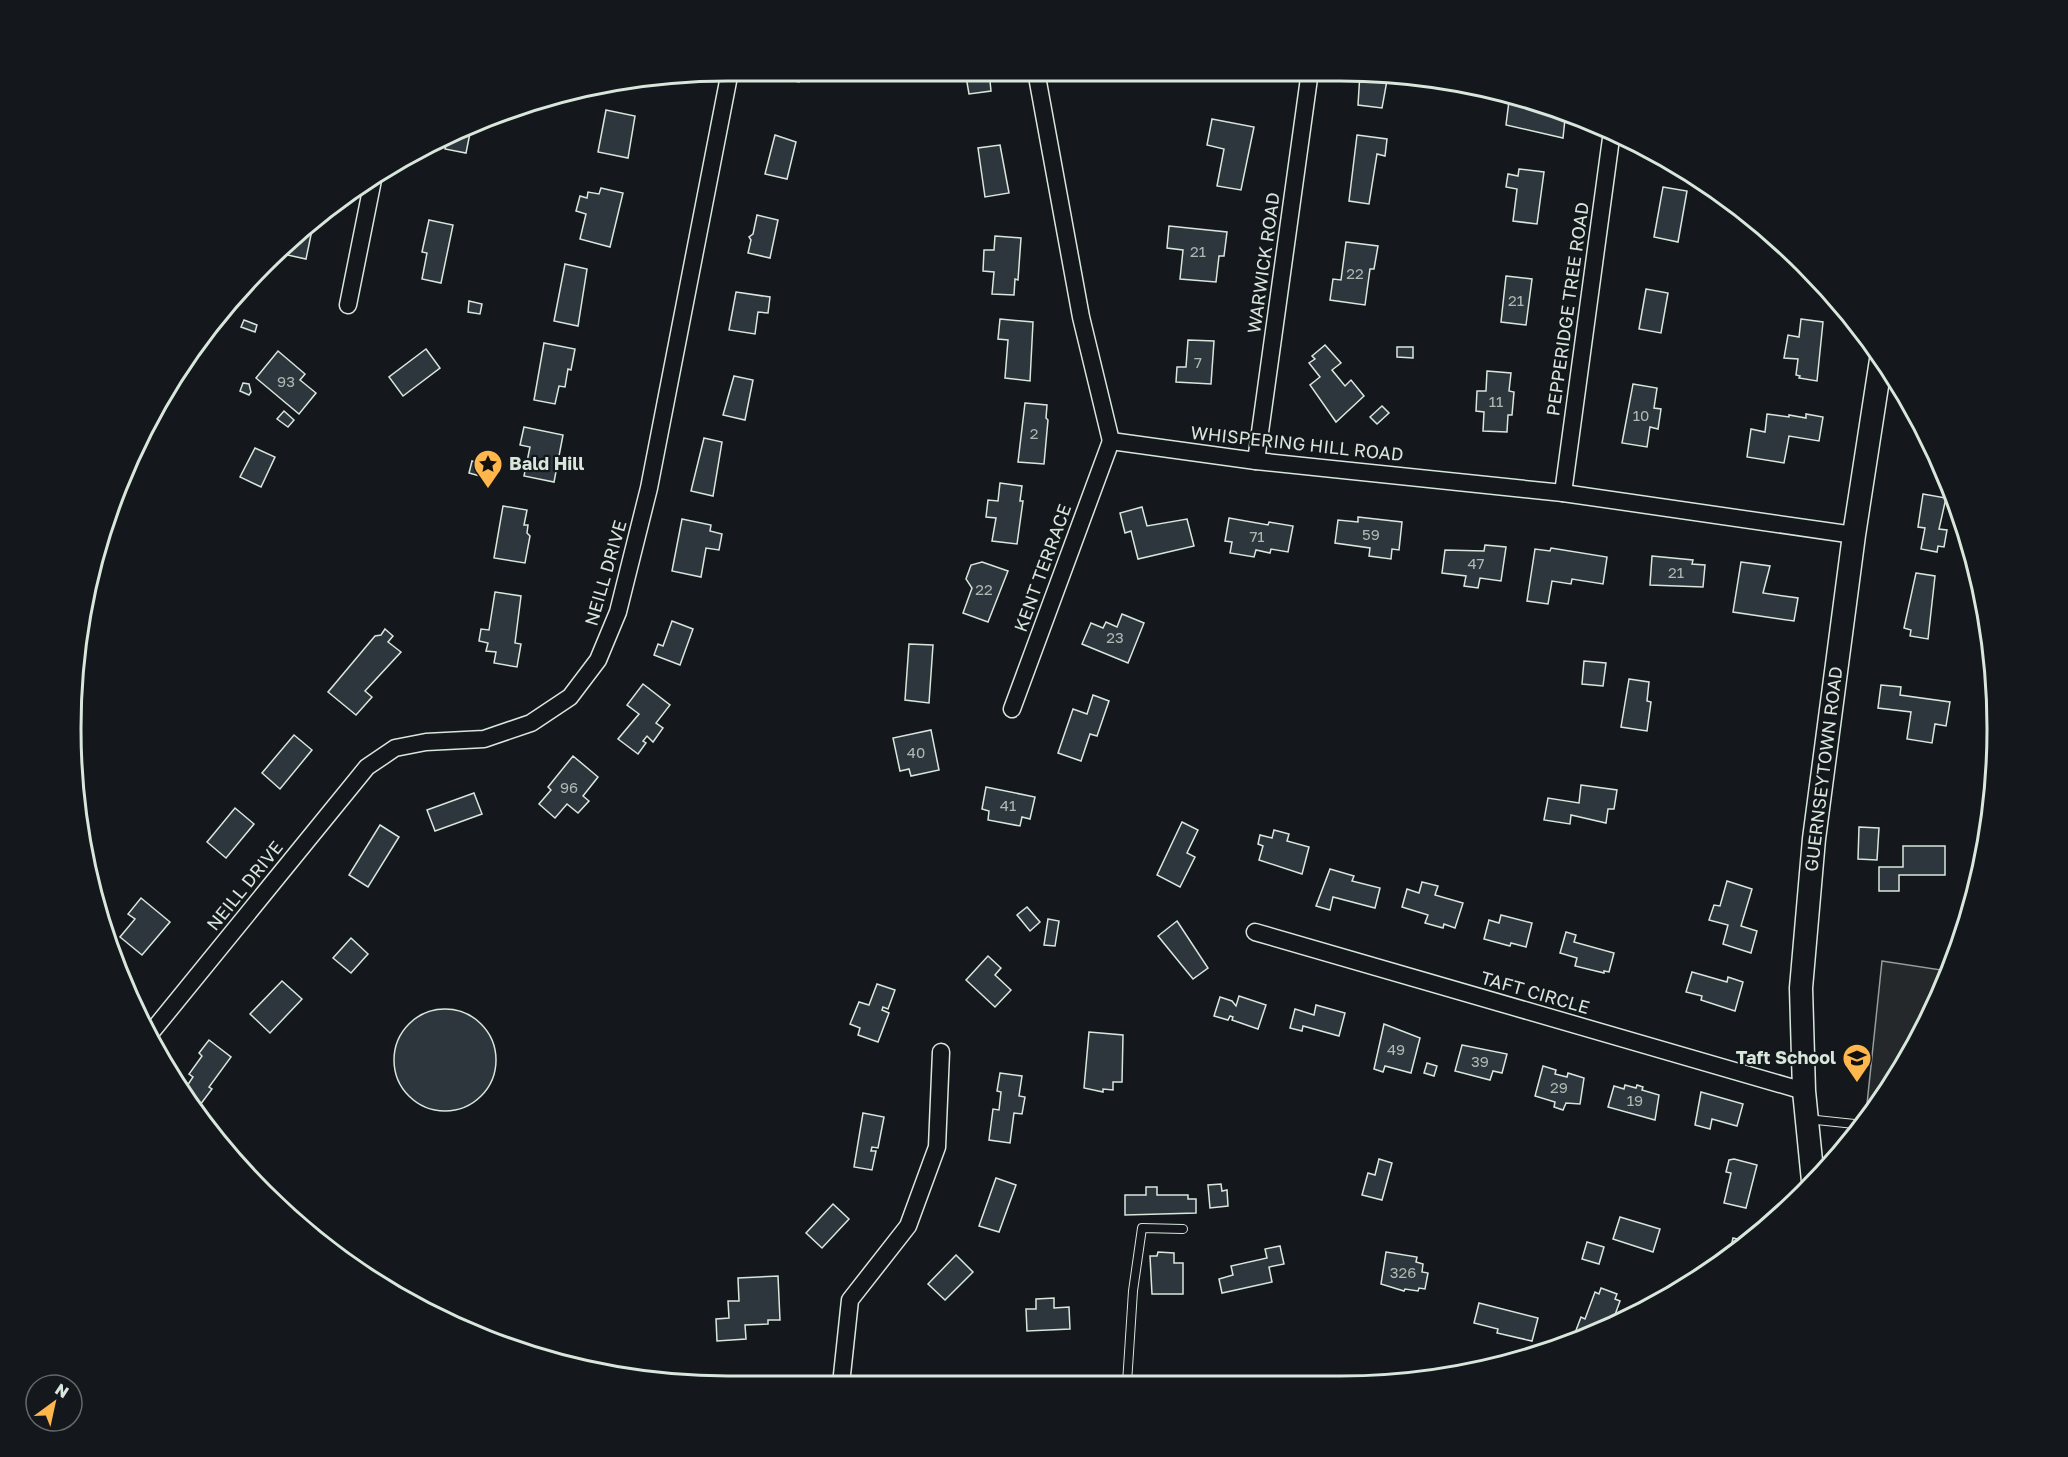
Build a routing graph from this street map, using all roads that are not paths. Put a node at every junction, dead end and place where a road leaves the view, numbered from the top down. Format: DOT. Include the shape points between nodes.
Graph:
graph roads {
  1 [pos="728,81"];
  2 [pos="1038,81"];
  3 [pos="1308,81"];
  4 [pos="1611,141"];
  5 [pos="371,189"];
  6 [pos="348,305"];
  7 [pos="1879,371"];
  8 [pos="1111,441"];
  9 [pos="1256,461"];
  10 [pos="1563,493"];
  11 [pos="1854,535"];
  12 [pos="1011,709"];
  13 [pos="1255,932"];
  14 [pos="155,1028"];
  15 [pos="941,1052"];
  16 [pos="1804,1091"];
  17 [pos="1807,1118"];
  18 [pos="1853,1124"];
  19 [pos="1812,1170"];
  20 [pos="1183,1229"];
  21 [pos="842,1376"];
  22 [pos="1127,1376"];
  1 -- 14 [label="street, NEILL DRIVE" via="649,488 618,612 598,660 570,697 531,723 484,739 395,748 367,767"];
  2 -- 8 [label="street" via="1081,317"];
  3 -- 9 [label="street, WARWICK ROAD"];
  4 -- 10 [label="street, PEPPERIDGE TREE ROAD"];
  5 -- 6 [label="street"];
  7 -- 11 [label="street, GUERNSEYTOWN ROAD"];
  8 -- 9 [label="street, WHISPERING HILL ROAD"];
  8 -- 12 [label="street, KENT TERRACE"];
  9 -- 10 [label="street, WHISPERING HILL ROAD"];
  10 -- 11 [label="street, WHISPERING HILL ROAD"];
  11 -- 16 [label="street, GUERNSEYTOWN ROAD" via="1813,850 1801,988"];
  13 -- 16 [label="street, TAFT CIRCLE"];
  15 -- 21 [label="street" via="937,1147 908,1226 850,1300"];
  16 -- 17 [label="street, GUERNSEYTOWN ROAD"];
  17 -- 18 [label="lane"];
  17 -- 19 [label="street, GUERNSEYTOWN ROAD"];
  20 -- 22 [label="lane" via="1142,1228"];
}
